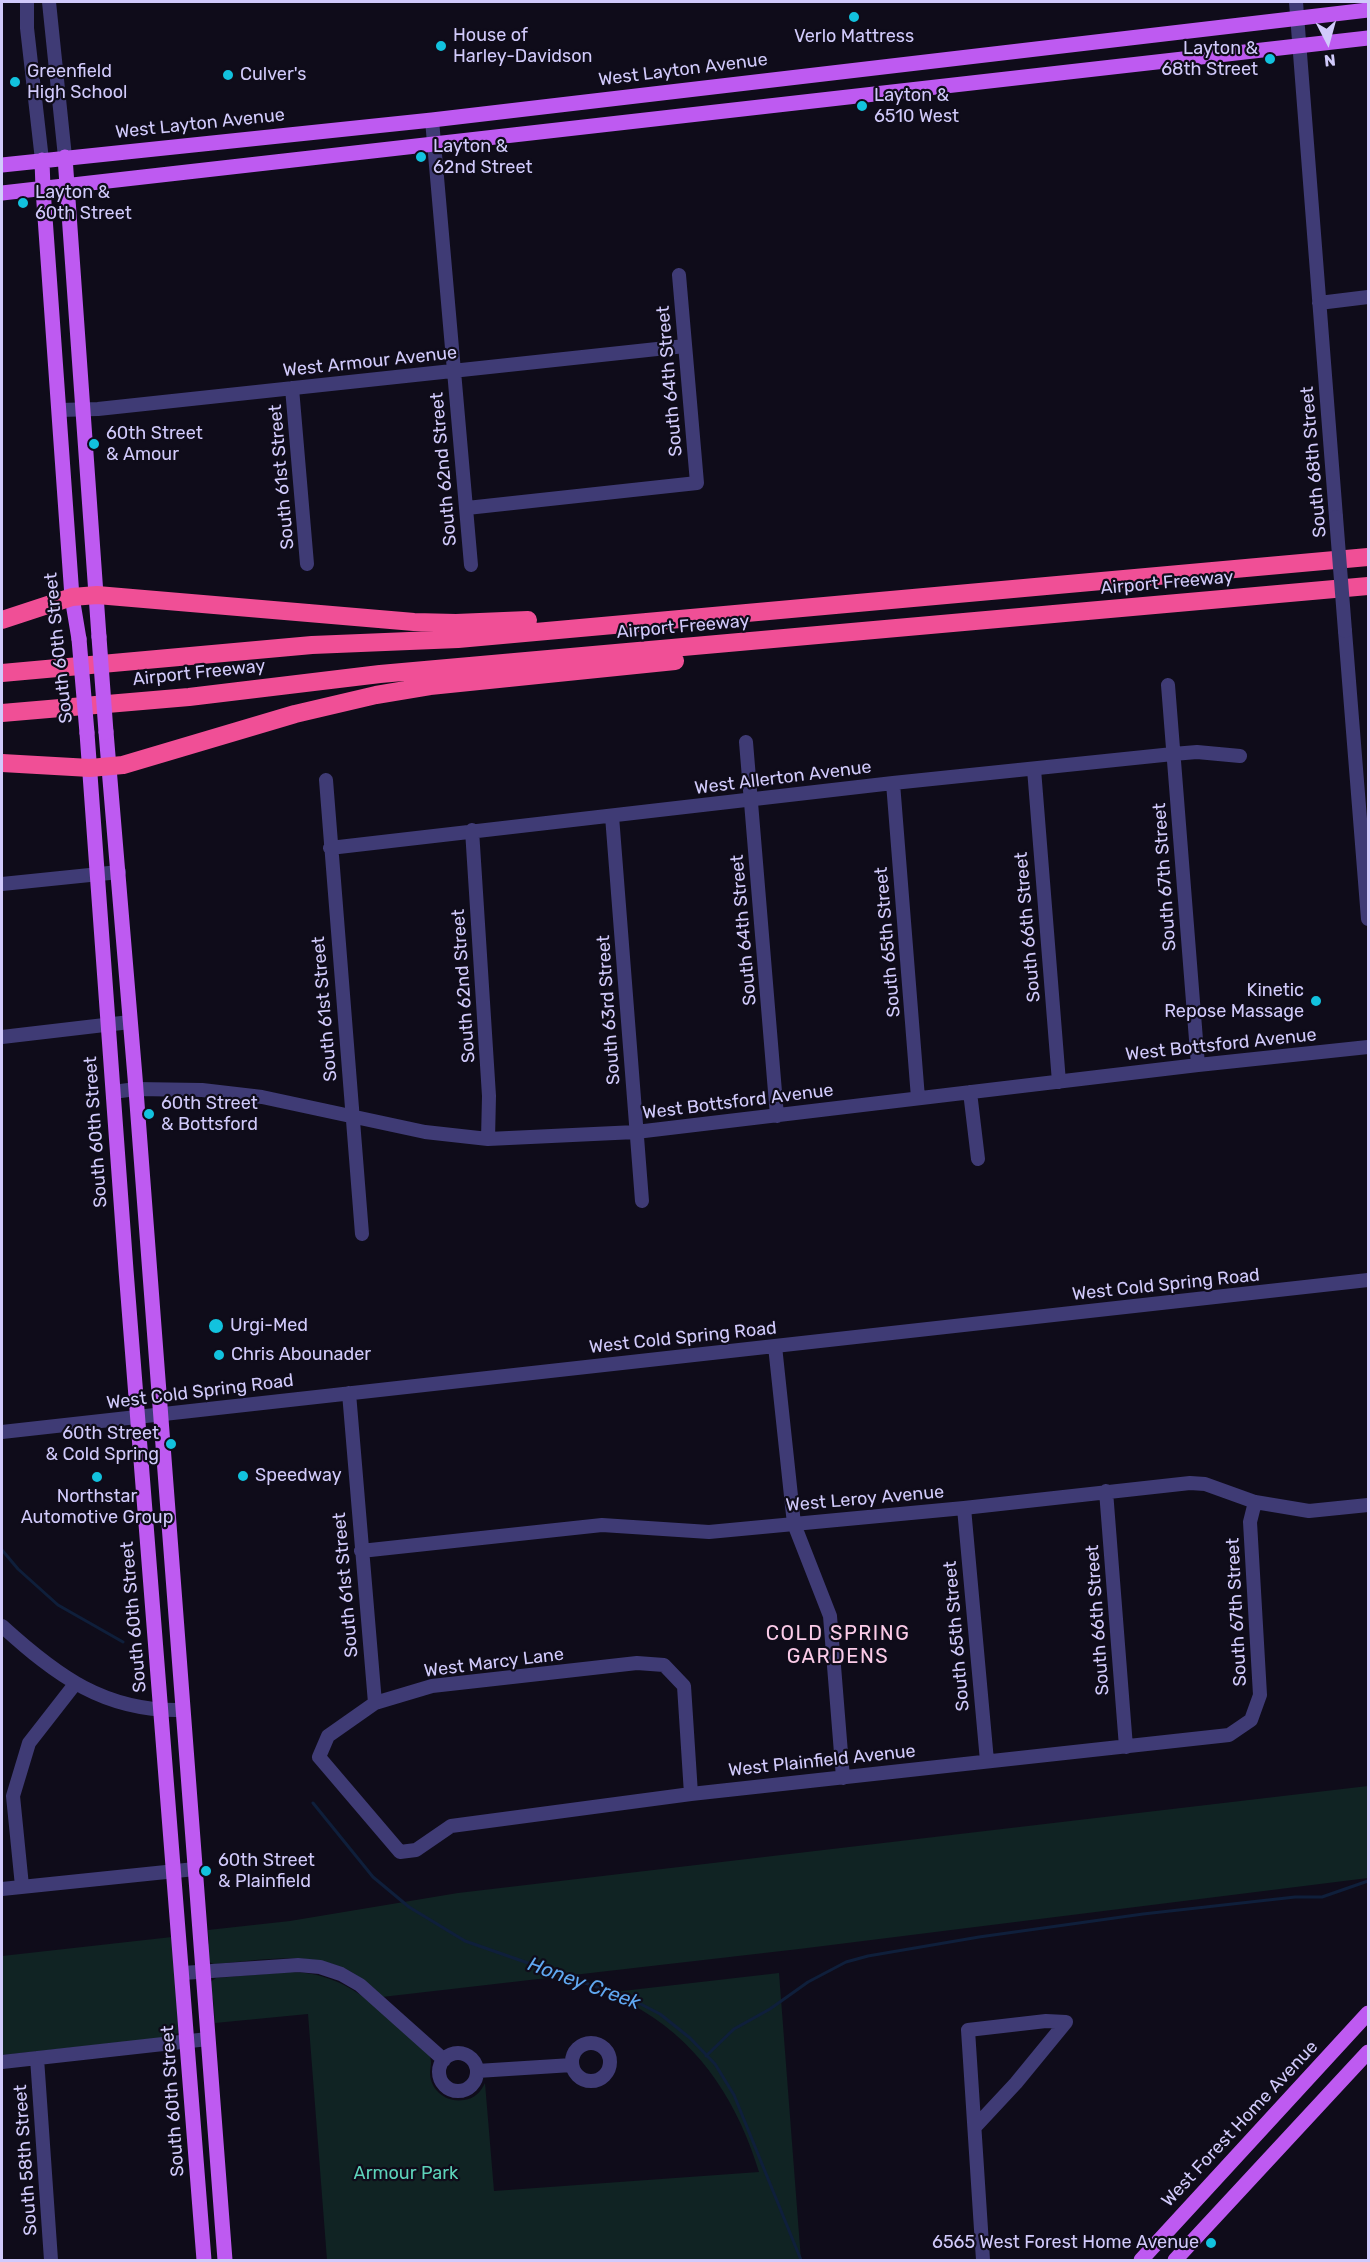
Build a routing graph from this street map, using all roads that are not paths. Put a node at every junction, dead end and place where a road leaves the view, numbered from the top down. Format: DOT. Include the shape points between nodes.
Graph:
graph roads {
  1 [pos="27,2"];
  2 [pos="48,2"];
  3 [pos="1296,2"];
  4 [pos="1368,10"];
  5 [pos="1297,18"];
  6 [pos="1368,39"];
  7 [pos="1301,47"];
  8 [pos="56,75"];
  9 [pos="33,77"];
  10 [pos="432,120"];
  11 [pos="435,145"];
  12 [pos="65,157"];
  13 [pos="42,160"];
  14 [pos="2,165"];
  15 [pos="68,185"];
  16 [pos="43,189"];
  17 [pos="2,193"];
  18 [pos="679,275"];
  19 [pos="74,287"];
  20 [pos="50,290"];
  21 [pos="1368,297"];
  22 [pos="1319,303"];
  23 [pos="685,345"];
  24 [pos="454,371"];
  25 [pos="292,388"];
  26 [pos="82,408"];
  27 [pos="59,410"];
  28 [pos="467,508"];
  29 [pos="1368,556"];
  30 [pos="307,564"];
  31 [pos="471,565"];
  32 [pos="1368,586"];
  33 [pos="97,595"];
  34 [pos="72,597"];
  35 [pos="684,617"];
  36 [pos="2,620"];
  37 [pos="745,643"];
  38 [pos="2,673"];
  39 [pos="1168,685"];
  40 [pos="2,713"];
  41 [pos="746,742"];
  42 [pos="1173,754"];
  43 [pos="1240,756"];
  44 [pos="2,763"];
  45 [pos="110,766"];
  46 [pos="90,768"];
  47 [pos="1034,769"];
  48 [pos="326,780"];
  49 [pos="893,783"];
  50 [pos="1363,784"];
  51 [pos="751,801"];
  52 [pos="612,816"];
  53 [pos="472,830"];
  54 [pos="330,848"];
  55 [pos="119,872"];
  56 [pos="99,874"];
  57 [pos="2,884"];
  58 [pos="1368,919"];
  59 [pos="130,1022"];
  60 [pos="108,1026"];
  61 [pos="2,1037"];
  62 [pos="1368,1047"];
  63 [pos="1198,1065"];
  64 [pos="1059,1082"];
  65 [pos="136,1089"];
  66 [pos="113,1092"];
  67 [pos="970,1092"];
  68 [pos="918,1098"];
  69 [pos="777,1116"];
  70 [pos="352,1117"];
  71 [pos="636,1132"];
  72 [pos="488,1139"];
  73 [pos="978,1159"];
  74 [pos="642,1201"];
  75 [pos="362,1234"];
  76 [pos="1368,1280"];
  77 [pos="775,1346"];
  78 [pos="349,1393"];
  79 [pos="160,1415"];
  80 [pos="138,1418"];
  81 [pos="2,1432"];
  82 [pos="144,1485"];
  83 [pos="1106,1491"];
  84 [pos="1255,1502"];
  85 [pos="1368,1505"];
  86 [pos="964,1508"];
  87 [pos="168,1517"];
  88 [pos="794,1524"];
  89 [pos="361,1551"];
  90 [pos="2,1626"];
  91 [pos="75,1684"];
  92 [pos="375,1703"];
  93 [pos="182,1710"];
  94 [pos="162,1711"];
  95 [pos="1251,1720"];
  96 [pos="1126,1747"];
  97 [pos="987,1761"];
  98 [pos="843,1778"];
  99 [pos="691,1794"];
  100 [pos="400,1852"];
  101 [pos="195,1869"];
  102 [pos="175,1870"];
  103 [pos="22,1886"];
  104 [pos="2,1888"];
  105 [pos="202,1971"];
  106 [pos="183,1973"];
  107 [pos="1368,2013"];
  108 [pos="208,2038"];
  109 [pos="188,2041"];
  110 [pos="1368,2052"];
  111 [pos="37,2058"];
  112 [pos="444,2061"];
  113 [pos="2,2062"];
  114 [pos="572,2065"];
  115 [pos="477,2071"];
  116 [pos="975,2127"];
  117 [pos="51,2260"];
  118 [pos="204,2260"];
  119 [pos="225,2260"];
  120 [pos="983,2260"];
  121 [pos="1141,2260"];
  122 [pos="1175,2260"];
  1 -- 9 [label="street, South 60th Street"];
  2 -- 8 [label="street"];
  3 -- 5 [label="street, South 68th Street"];
  4 -- 5 [label="main road, West Layton Avenue"];
  5 -- 7 [label="street, South 68th Street"];
  5 -- 10 [label="main road, West Layton Avenue"];
  6 -- 7 [label="main road"];
  7 -- 11 [label="main road"];
  7 -- 22 [label="street, South 68th Street"];
  8 -- 9 [label="street"];
  8 -- 12 [label="street"];
  9 -- 13 [label="street, South 60th Street"];
  10 -- 11 [label="street, South 62nd Street"];
  10 -- 12 [label="main road, West Layton Avenue"];
  11 -- 15 [label="main road"];
  11 -- 24 [label="street, South 62nd Street"];
  12 -- 13 [label="main road, West Layton Avenue"];
  12 -- 15 [label="main road"];
  13 -- 14 [label="main road, West Layton Avenue"];
  13 -- 16 [label="main road, South 60th Street"];
  15 -- 16 [label="main road"];
  15 -- 19 [label="main road"];
  16 -- 17 [label="main road"];
  16 -- 20 [label="main road, South 60th Street"];
  18 -- 23 [label="street, South 64th Street"];
  19 -- 20 [label="main road"];
  19 -- 26 [label="main road"];
  20 -- 27 [label="main road, South 60th Street"];
  21 -- 22 [label="street"];
  22 -- 50 [label="street, South 68th Street, bridge" via="1345,631"];
  23 -- 24 [label="street, West Armour Avenue"];
  23 -- 28 [label="street, South 64th Street" via="697,483"];
  24 -- 25 [label="street, West Armour Avenue"];
  24 -- 28 [label="street, South 62nd Street"];
  25 -- 26 [label="street, West Armour Avenue"];
  25 -- 30 [label="street, South 61st Street"];
  26 -- 27 [label="street, West Armour Avenue"];
  26 -- 33 [label="main road"];
  27 -- 34 [label="main road, South 60th Street"];
  28 -- 31 [label="street, South 62nd Street"];
  29 -- 35 [label="highway, Airport Freeway"];
  32 -- 37 [label="highway, Airport Freeway"];
  33 -- 34 [label="highway"];
  33 -- 35 [label="highway" via="424,622 506,622 656,609"];
  33 -- 45 [label="main road, bridge"];
  34 -- 36 [label="highway"];
  34 -- 46 [label="main road, South 60th Street, bridge"];
  35 -- 38 [label="highway, Airport Freeway" via="458,639 312,645"];
  37 -- 40 [label="highway, Airport Freeway" via="380,674 189,697"];
  37 -- 45 [label="highway" via="716,657 376,695"];
  39 -- 42 [label="street, South 67th Street"];
  41 -- 51 [label="street, South 64th Street"];
  42 -- 43 [label="street, West Allerton Avenue"];
  42 -- 47 [label="street, West Allerton Avenue"];
  42 -- 63 [label="street, South 67th Street"];
  44 -- 46 [label="highway"];
  45 -- 46 [label="highway"];
  45 -- 55 [label="main road"];
  46 -- 56 [label="main road, South 60th Street"];
  47 -- 49 [label="street, West Allerton Avenue"];
  47 -- 64 [label="street, South 66th Street"];
  48 -- 54 [label="street, South 61st Street"];
  49 -- 51 [label="street, West Allerton Avenue"];
  49 -- 68 [label="street, South 65th Street"];
  50 -- 58 [label="street, South 68th Street"];
  51 -- 52 [label="street, West Allerton Avenue"];
  51 -- 69 [label="street, South 64th Street"];
  52 -- 53 [label="street, West Allerton Avenue"];
  52 -- 71 [label="street, South 63rd Street"];
  53 -- 54 [label="street, West Allerton Avenue"];
  53 -- 72 [label="street, South 62nd Street" via="489,1096"];
  54 -- 70 [label="street, South 61st Street"];
  55 -- 56 [label="street"];
  55 -- 59 [label="main road"];
  56 -- 57 [label="street"];
  56 -- 60 [label="main road, South 60th Street"];
  59 -- 60 [label="street"];
  59 -- 65 [label="main road"];
  60 -- 61 [label="street"];
  60 -- 66 [label="main road, South 60th Street"];
  62 -- 63 [label="street, West Bottsford Avenue"];
  63 -- 64 [label="street, West Bottsford Avenue"];
  64 -- 67 [label="street, West Bottsford Avenue"];
  65 -- 66 [label="street, West Bottsford Avenue"];
  65 -- 70 [label="street, West Bottsford Avenue" via="202,1090 262,1097"];
  65 -- 79 [label="main road"];
  66 -- 80 [label="main road, South 60th Street"];
  67 -- 68 [label="street, West Bottsford Avenue"];
  67 -- 73 [label="street"];
  68 -- 69 [label="street, West Bottsford Avenue"];
  69 -- 71 [label="street, West Bottsford Avenue"];
  70 -- 72 [label="street, West Bottsford Avenue" via="425,1132"];
  70 -- 75 [label="street, South 61st Street"];
  71 -- 72 [label="street, West Bottsford Avenue"];
  71 -- 74 [label="street, South 63rd Street"];
  76 -- 77 [label="street, West Cold Spring Road"];
  77 -- 78 [label="street, West Cold Spring Road"];
  77 -- 88 [label="street"];
  78 -- 79 [label="street, West Cold Spring Road"];
  78 -- 89 [label="street, South 61st Street"];
  79 -- 80 [label="street, West Cold Spring Road"];
  79 -- 87 [label="main road"];
  80 -- 81 [label="street, West Cold Spring Road"];
  80 -- 82 [label="main road, South 60th Street"];
  82 -- 87 [label="main road" via="151,1496 154,1514"];
  82 -- 94 [label="main road, South 60th Street"];
  83 -- 84 [label="street, West Leroy Avenue" via="1190,1482"];
  83 -- 86 [label="street, West Leroy Avenue"];
  83 -- 96 [label="street, South 66th Street"];
  84 -- 85 [label="street, West Leroy Avenue" via="1309,1511"];
  84 -- 95 [label="street, South 67th Street" via="1250,1522 1260,1695"];
  86 -- 88 [label="street, West Leroy Avenue"];
  86 -- 97 [label="street, South 65th Street"];
  87 -- 93 [label="main road"];
  88 -- 89 [label="street, West Leroy Avenue" via="709,1532 602,1525"];
  88 -- 98 [label="street" via="830,1616"];
  89 -- 92 [label="street, South 61st Street"];
  90 -- 91 [label="street" via="32,1654"];
  91 -- 94 [label="street" via="126,1706"];
  91 -- 103 [label="street" via="29,1743 13,1796"];
  92 -- 99 [label="street, West Marcy Lane" via="432,1686 637,1663 664,1665 684,1686"];
  92 -- 100 [label="street, West Marcy Lane" via="328,1736 319,1757"];
  93 -- 94 [label="street"];
  93 -- 101 [label="main road"];
  94 -- 102 [label="main road, South 60th Street"];
  95 -- 96 [label="street, West Plainfield Avenue" via="1229,1735"];
  96 -- 97 [label="street, West Plainfield Avenue"];
  97 -- 98 [label="street, West Plainfield Avenue"];
  98 -- 99 [label="street, West Plainfield Avenue"];
  99 -- 100 [label="street, West Plainfield Avenue" via="451,1826 416,1850"];
  101 -- 102 [label="street"];
  101 -- 105 [label="main road"];
  102 -- 103 [label="street"];
  102 -- 106 [label="main road, South 60th Street"];
  103 -- 104 [label="street"];
  105 -- 106 [label="street"];
  105 -- 108 [label="main road"];
  105 -- 112 [label="street" via="298,1965 341,1974 360,1985"];
  106 -- 109 [label="main road, South 60th Street"];
  107 -- 121 [label="main road, West Forest Home Avenue"];
  108 -- 109 [label="street"];
  108 -- 119 [label="main road"];
  109 -- 111 [label="street"];
  109 -- 118 [label="main road, South 60th Street"];
  110 -- 122 [label="main road"];
  111 -- 113 [label="street"];
  111 -- 117 [label="street, South 58th Street"];
  112 -- 115 [label="street" via="462,2054 474,2061"];
  112 -- 115 [label="street" via="440,2066 441,2079 452,2090 470,2087 476,2081"];
  114 -- 115 [label="street"];
  116 -- 116 [label="street" via="968,2030 1066,2022 1016,2083"];
  116 -- 120 [label="street"];
}
